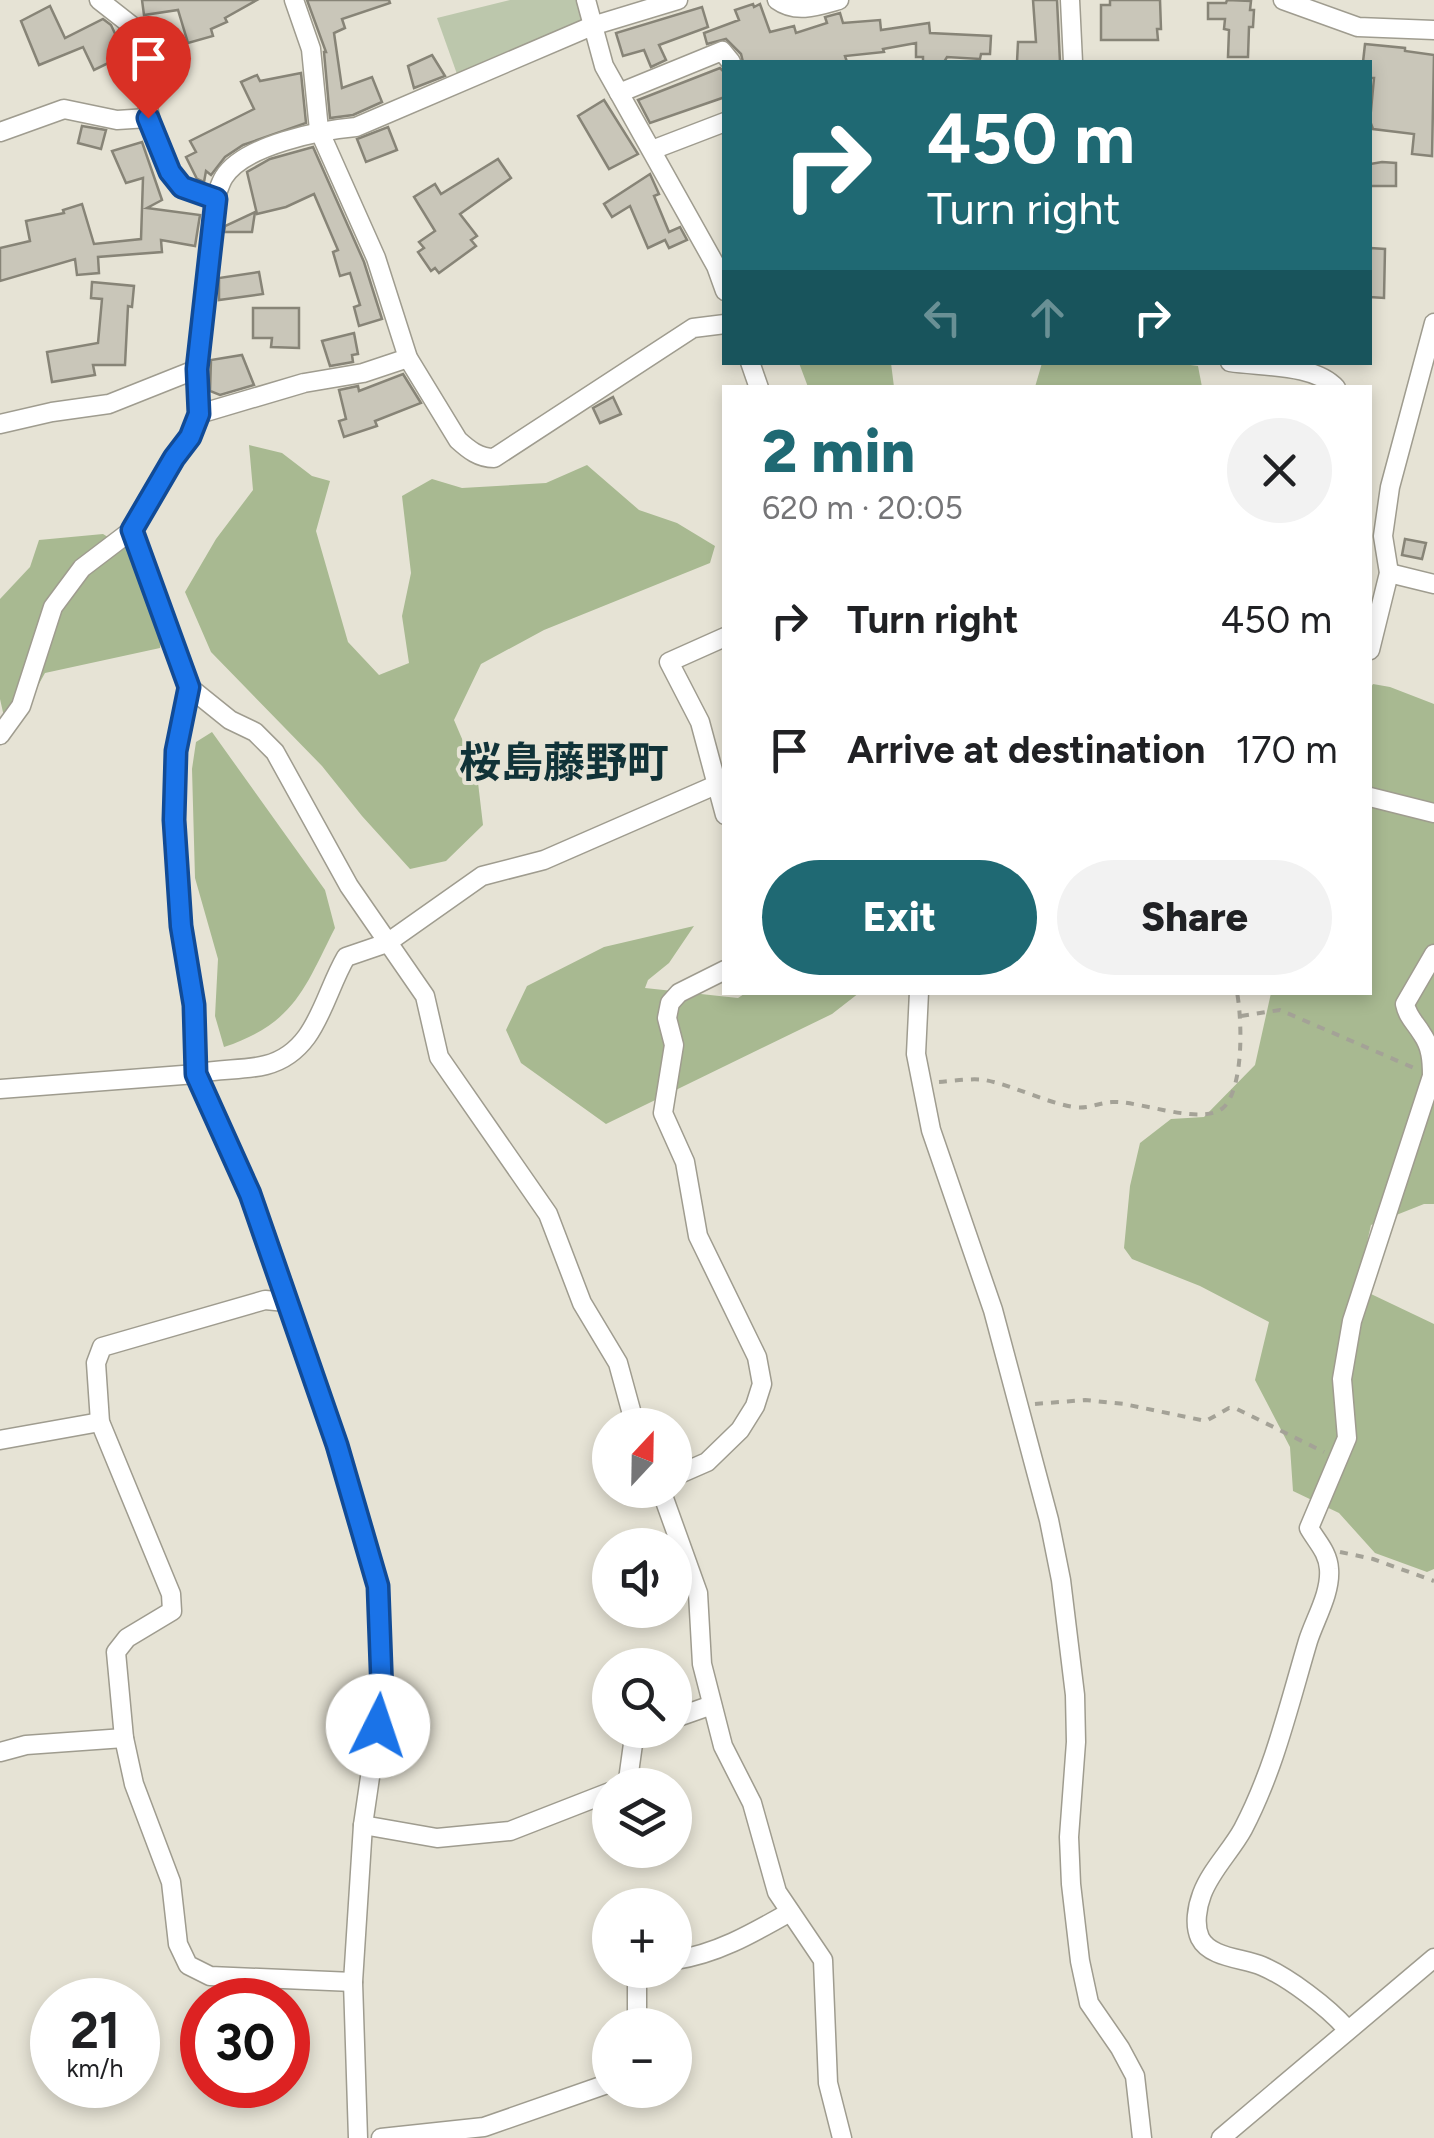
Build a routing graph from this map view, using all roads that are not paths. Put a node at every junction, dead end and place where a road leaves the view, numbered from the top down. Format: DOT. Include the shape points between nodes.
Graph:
graph roads {
  1 [pos="99,0"];
  2 [pos="294,0"];
  3 [pos="586,0"];
  4 [pos="678,0"];
  5 [pos="778,0"];
  6 [pos="838,0"];
  7 [pos="1070,0"];
  8 [pos="1283,0"];
  9 [pos="592,26"];
  10 [pos="1434,30"];
  11 [pos="729,60"];
  12 [pos="1074,60"];
  13 [pos="618,93"];
  14 [pos="148,118"];
  15 [pos="722,123"];
  16 [pos="319,130"];
  17 [pos="0,132"];
  18 [pos="652,150"];
  19 [pos="216,199"];
  20 [pos="722,283"];
  21 [pos="1434,323"];
  22 [pos="722,324"];
  23 [pos="408,358"];
  24 [pos="1251,365"];
  25 [pos="197,369"];
  26 [pos="1332,385"];
  27 [pos="199,414"];
  28 [pos="0,424"];
  29 [pos="132,530"];
  30 [pos="1376,534"];
  31 [pos="1389,573"];
  32 [pos="1434,584"];
  33 [pos="722,639"];
  34 [pos="1372,642"];
  35 [pos="189,687"];
  36 [pos="1,731"];
  37 [pos="721,783"];
  38 [pos="1372,798"];
  39 [pos="1434,813"];
  40 [pos="387,943"];
  41 [pos="1434,954"];
  42 [pos="722,972"];
  43 [pos="919,995"];
  44 [pos="196,1074"];
  45 [pos="1432,1076"];
  46 [pos="0,1089"];
  47 [pos="286,1302"];
  48 [pos="630,1408"];
  49 [pos="100,1422"];
  50 [pos="0,1440"];
  51 [pos="692,1469"];
  52 [pos="668,1508"];
  53 [pos="712,1705"];
  54 [pos="692,1712"];
  55 [pos="124,1738"];
  56 [pos="0,1752"];
  57 [pos="592,1799"];
  58 [pos="363,1825"];
  59 [pos="790,1912"];
  60 [pos="692,1957"];
  61 [pos="1434,1958"];
  62 [pos="354,1982"];
  63 [pos="1348,2029"];
  64 [pos="592,2089"];
  65 [pos="358,2138"];
  66 [pos="381,2138"];
  67 [pos="842,2138"];
  68 [pos="1142,2138"];
  69 [pos="1221,2138"];
  1 -- 14 [label="street" via="136,29"];
  2 -- 16 [label="street" via="311,49"];
  3 -- 9 [label="street"];
  4 -- 9 [label="street"];
  5 -- 6 [label="street" via="808,9"];
  7 -- 12 [label="street"];
  8 -- 10 [label="street" via="1358,27"];
  9 -- 13 [label="street"];
  9 -- 16 [label="street" via="356,126"];
  11 -- 13 [label="street" via="722,51"];
  13 -- 18 [label="street"];
  14 -- 17 [label="street" via="64,110"];
  14 -- 19 [label="street" via="182,187"];
  15 -- 18 [label="street"];
  16 -- 19 [label="street" via="232,168"];
  16 -- 23 [label="street" via="376,258"];
  18 -- 20 [label="street"];
  19 -- 25 [label="street"];
  21 -- 30 [label="street"];
  22 -- 23 [label="street" via="693,328 494,458 458,440"];
  23 -- 27 [label="street"];
  24 -- 26 [label="street" via="1308,373"];
  25 -- 27 [label="street"];
  25 -- 28 [label="street" via="110,404"];
  27 -- 29 [label="street"];
  29 -- 35 [label="street"];
  29 -- 36 [label="street" via="82,568 53,607 21,706"];
  30 -- 31 [label="street"];
  31 -- 32 [label="street"];
  31 -- 34 [label="street"];
  33 -- 37 [label="street" via="669,662"];
  35 -- 40 [label="street" via="275,752"];
  35 -- 44 [label="street" via="176,751 174,820"];
  37 -- 40 [label="street" via="544,860 482,876"];
  38 -- 39 [label="street"];
  40 -- 44 [label="street" via="346,957 314,1030 294,1052 266,1065"];
  40 -- 48 [label="street" via="425,996 439,1058 548,1214 582,1302 618,1363"];
  41 -- 45 [label="street" via="1405,1004 1431,1052"];
  42 -- 51 [label="street" via="670,1003 674,1044 663,1112 685,1162 698,1236 757,1357 762,1384 740,1430"];
  43 -- 68 [label="street" via="916,1054 932,1130 1020,1405 1061,1580 1074,1695 1070,1853 1080,1961 1089,2003 1135,2076"];
  44 -- 46 [label="street"];
  44 -- 47 [label="street" via="250,1194"];
  45 -- 63 [label="street" via="1352,1322 1342,1379 1347,1438 1309,1528 1326,1552 1325,1595 1285,1723 1242,1831 1206,1884 1196,1928 1202,1943 1262,1966"];
  47 -- 49 [label="street" via="265,1300 102,1347 96,1363"];
  47 -- 58 [label="street" via="378,1586 382,1695"];
  49 -- 50 [label="street"];
  49 -- 55 [label="street" via="172,1594 172,1611 116,1652"];
  52 -- 53 [label="street" via="698,1593"];
  53 -- 54 [label="street"];
  53 -- 59 [label="street"];
  55 -- 56 [label="street"];
  55 -- 62 [label="street" via="171,1882 178,1944 188,1965 210,1976"];
  57 -- 58 [label="street" via="510,1831 437,1838"];
  58 -- 62 [label="street"];
  59 -- 60 [label="street"];
  59 -- 67 [label="street" via="823,1960 828,2083"];
  61 -- 63 [label="street"];
  62 -- 65 [label="street"];
  63 -- 69 [label="street"];
  64 -- 66 [label="street" via="484,2128"];
}
